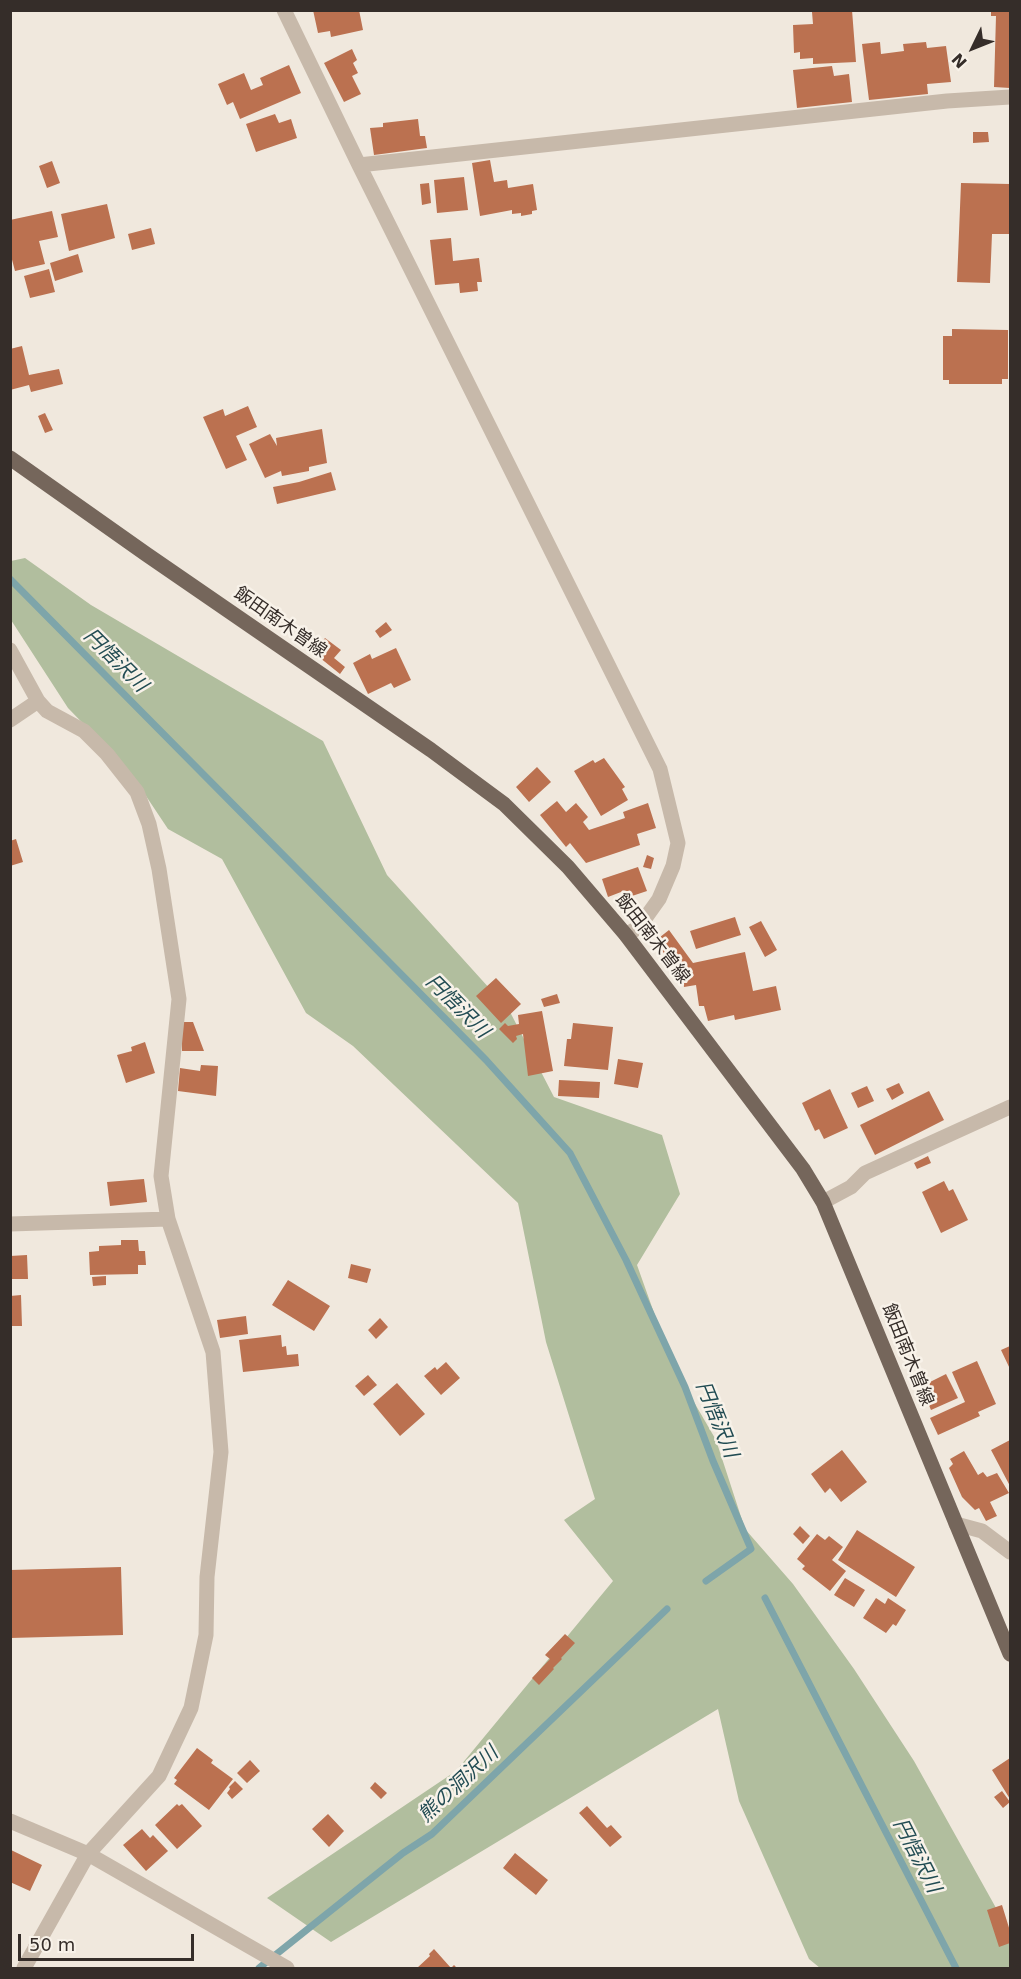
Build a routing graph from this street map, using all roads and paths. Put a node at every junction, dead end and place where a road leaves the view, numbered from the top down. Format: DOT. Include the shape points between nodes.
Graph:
graph roads {
  1 [pos="284,10"];
  2 [pos="1011,97"];
  3 [pos="359,165"];
  4 [pos="10,458"];
  5 [pos="10,650"];
  6 [pos="38,702"];
  7 [pos="10,720"];
  8 [pos="626,936"];
  9 [pos="1011,1107"];
  10 [pos="823,1202"];
  11 [pos="168,1219"];
  12 [pos="10,1224"];
  13 [pos="956,1524"];
  14 [pos="1011,1552"];
  15 [pos="1011,1654"];
  16 [pos="10,1821"];
  17 [pos="88,1854"];
  18 [pos="24,1968"];
  19 [pos="287,1968"];
  1 -- 3 [label="street"];
  2 -- 3 [label="street"];
  3 -- 8 [label="street" via="660,769 678,843 659,899 639,927"];
  4 -- 8 [label="main road, 飯田南木曽線" via="504,804 568,867"];
  5 -- 6 [label="street"];
  6 -- 7 [label="street"];
  6 -- 11 [label="street" via="46,711 84,731 107,754 137,792 149,824 179,999 161,1176"];
  8 -- 10 [label="main road, 飯田南木曽線"];
  9 -- 10 [label="street" via="865,1173"];
  10 -- 13 [label="main road, 飯田南木曽線"];
  11 -- 12 [label="street"];
  11 -- 17 [label="street" via="213,1352 221,1452 207,1577 206,1635 191,1708 159,1776"];
  13 -- 14 [label="street" via="982,1531"];
  13 -- 15 [label="main road, 飯田南木曽線"];
  16 -- 17 [label="street"];
  17 -- 18 [label="street"];
  17 -- 19 [label="street"];
}
